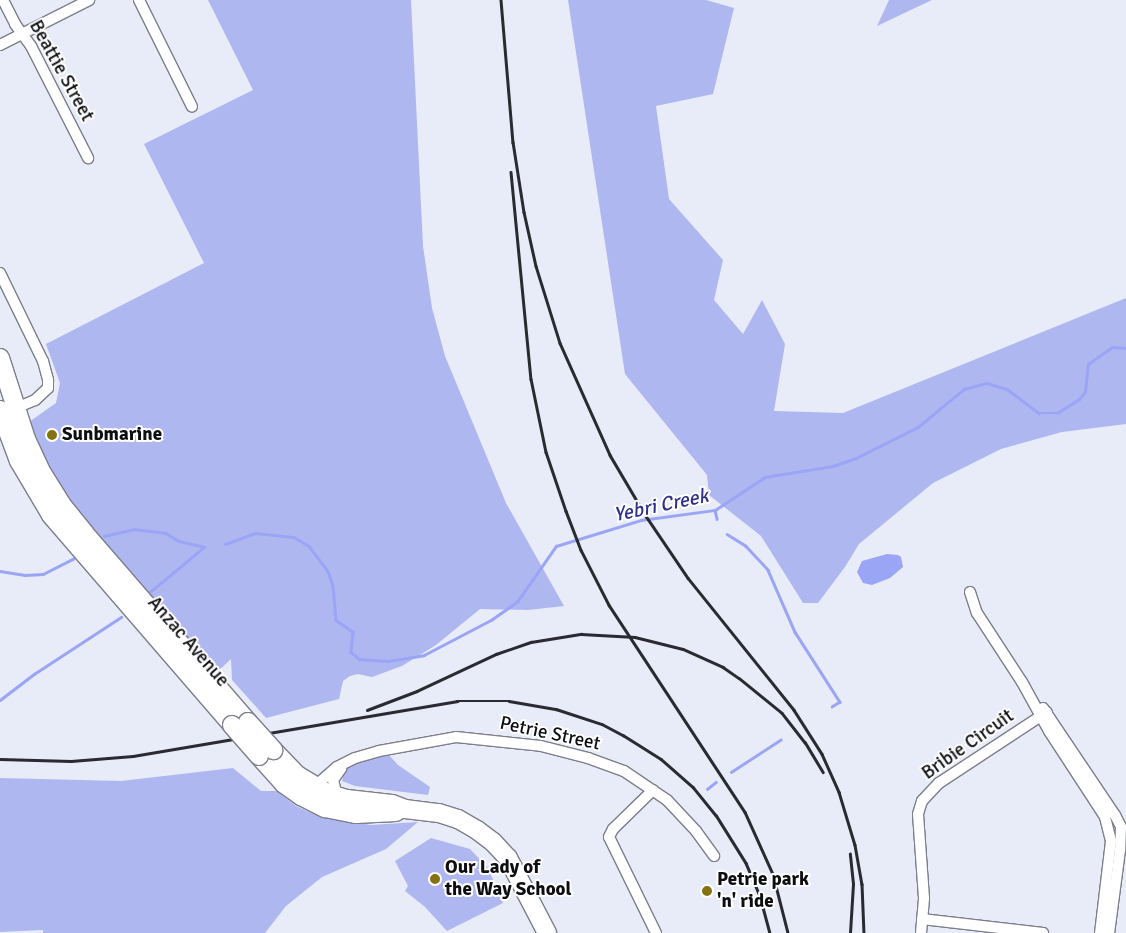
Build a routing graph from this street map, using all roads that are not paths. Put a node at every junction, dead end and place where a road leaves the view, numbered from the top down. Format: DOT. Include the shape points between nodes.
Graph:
graph roads {
  1 [pos="3,0"];
  2 [pos="89,0"];
  3 [pos="139,0"];
  4 [pos="22,34"];
  5 [pos="0,45"];
  6 [pos="192,107"];
  7 [pos="88,158"];
  8 [pos="0,273"];
  9 [pos="0,358"];
  10 [pos="4,412"];
  11 [pos="7,441"];
  12 [pos="970,592"];
  13 [pos="1043,715"];
  14 [pos="240,723"];
  15 [pos="266,753"];
  16 [pos="346,762"];
  17 [pos="318,788"];
  18 [pos="654,790"];
  19 [pos="331,802"];
  20 [pos="714,856"];
  21 [pos="922,919"];
  22 [pos="547,933"];
  23 [pos="656,933"];
  24 [pos="921,933"];
  25 [pos="1043,933"];
  26 [pos="1100,933"];
  27 [pos="1109,933"];
  1 -- 4 [label="street, Beattie Street"];
  2 -- 4 [label="street"];
  3 -- 6 [label="street"];
  4 -- 5 [label="street"];
  4 -- 7 [label="street, Beattie Street"];
  8 -- 10 [label="street" via="43,361 48,380 48,388 36,400"];
  9 -- 10 [label="highway, Anzac Avenue"];
  10 -- 11 [label="highway, Anzac Avenue"];
  10 -- 14 [label="highway, Anzac Avenue" via="72,519"];
  11 -- 14 [label="highway, Anzac Avenue" via="38,495 68,537"];
  12 -- 13 [label="street" via="977,613"];
  13 -- 21 [label="street, Bribie Circuit" via="939,783 922,801 918,825 924,898"];
  13 -- 26 [label="street" via="1105,816 1109,828 1111,841"];
  13 -- 27 [label="street" via="1116,814 1121,827"];
  14 -- 15 [label="highway, Anzac Avenue, bridge"];
  15 -- 17 [label="highway, Anzac Avenue"];
  15 -- 19 [label="highway, Anzac Avenue" via="284,784 301,796"];
  16 -- 17 [label="street, Petrie Street" via="327,775"];
  16 -- 18 [label="street, Petrie Street" via="437,739 476,737 541,746 588,758 624,771"];
  16 -- 19 [label="street" via="333,780"];
  17 -- 19 [label="highway, Anzac Avenue"];
  18 -- 20 [label="street, Petrie Street" via="678,810"];
  18 -- 23 [label="street" via="613,828 609,837"];
  19 -- 22 [label="highway, Anzac Avenue" via="392,804 405,809 428,810 467,823 493,842 515,871"];
  21 -- 24 [label="street, Bribie Circuit"];
  21 -- 25 [label="street"];
}
